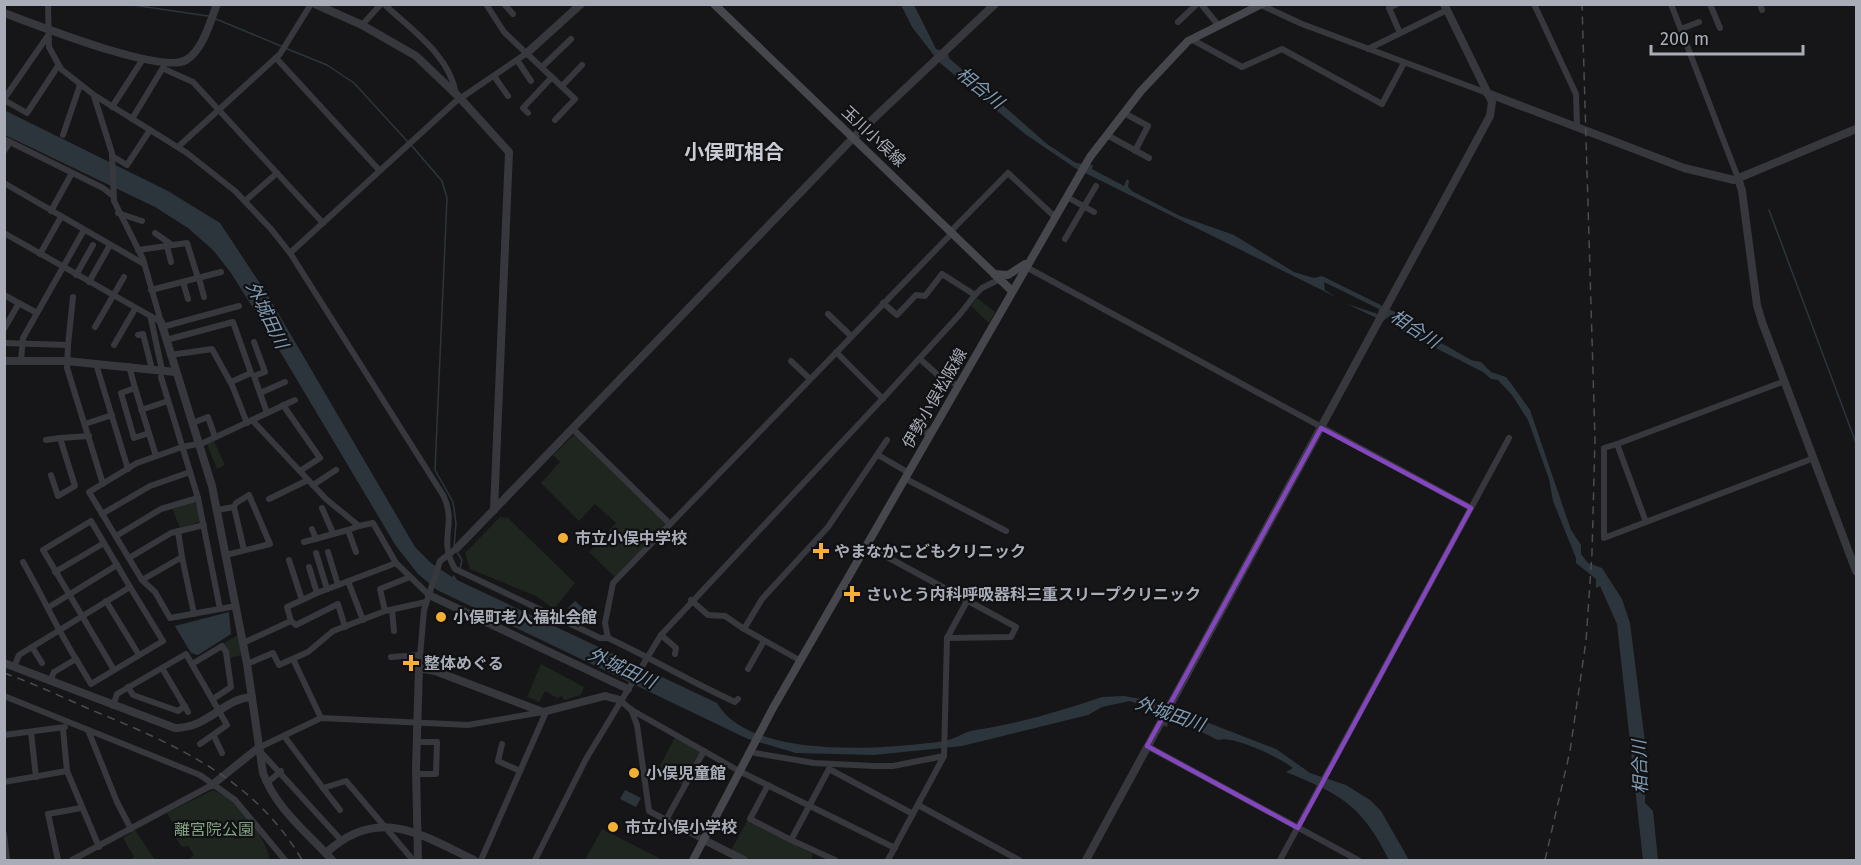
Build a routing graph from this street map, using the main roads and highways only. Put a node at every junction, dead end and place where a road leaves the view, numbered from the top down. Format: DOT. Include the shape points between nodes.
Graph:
graph roads {
  1 [pos="714,4"];
  2 [pos="1262,5"];
  3 [pos="1030,258"];
  4 [pos="997,276"];
  5 [pos="1012,291"];
  6 [pos="693,861"];
  1 -- 4 [label="main road, 玉川小俣線"];
  2 -- 3 [label="main road, 伊勢小俣松阪線" via="1191,39 1090,157"];
  3 -- 4 [label="main road" via="1011,274"];
  3 -- 5 [label="main road, 伊勢小俣松阪線"];
  4 -- 5 [label="main road, 玉川小俣線"];
  5 -- 6 [label="main road, 伊勢小俣松阪線" via="768,718"];
}
